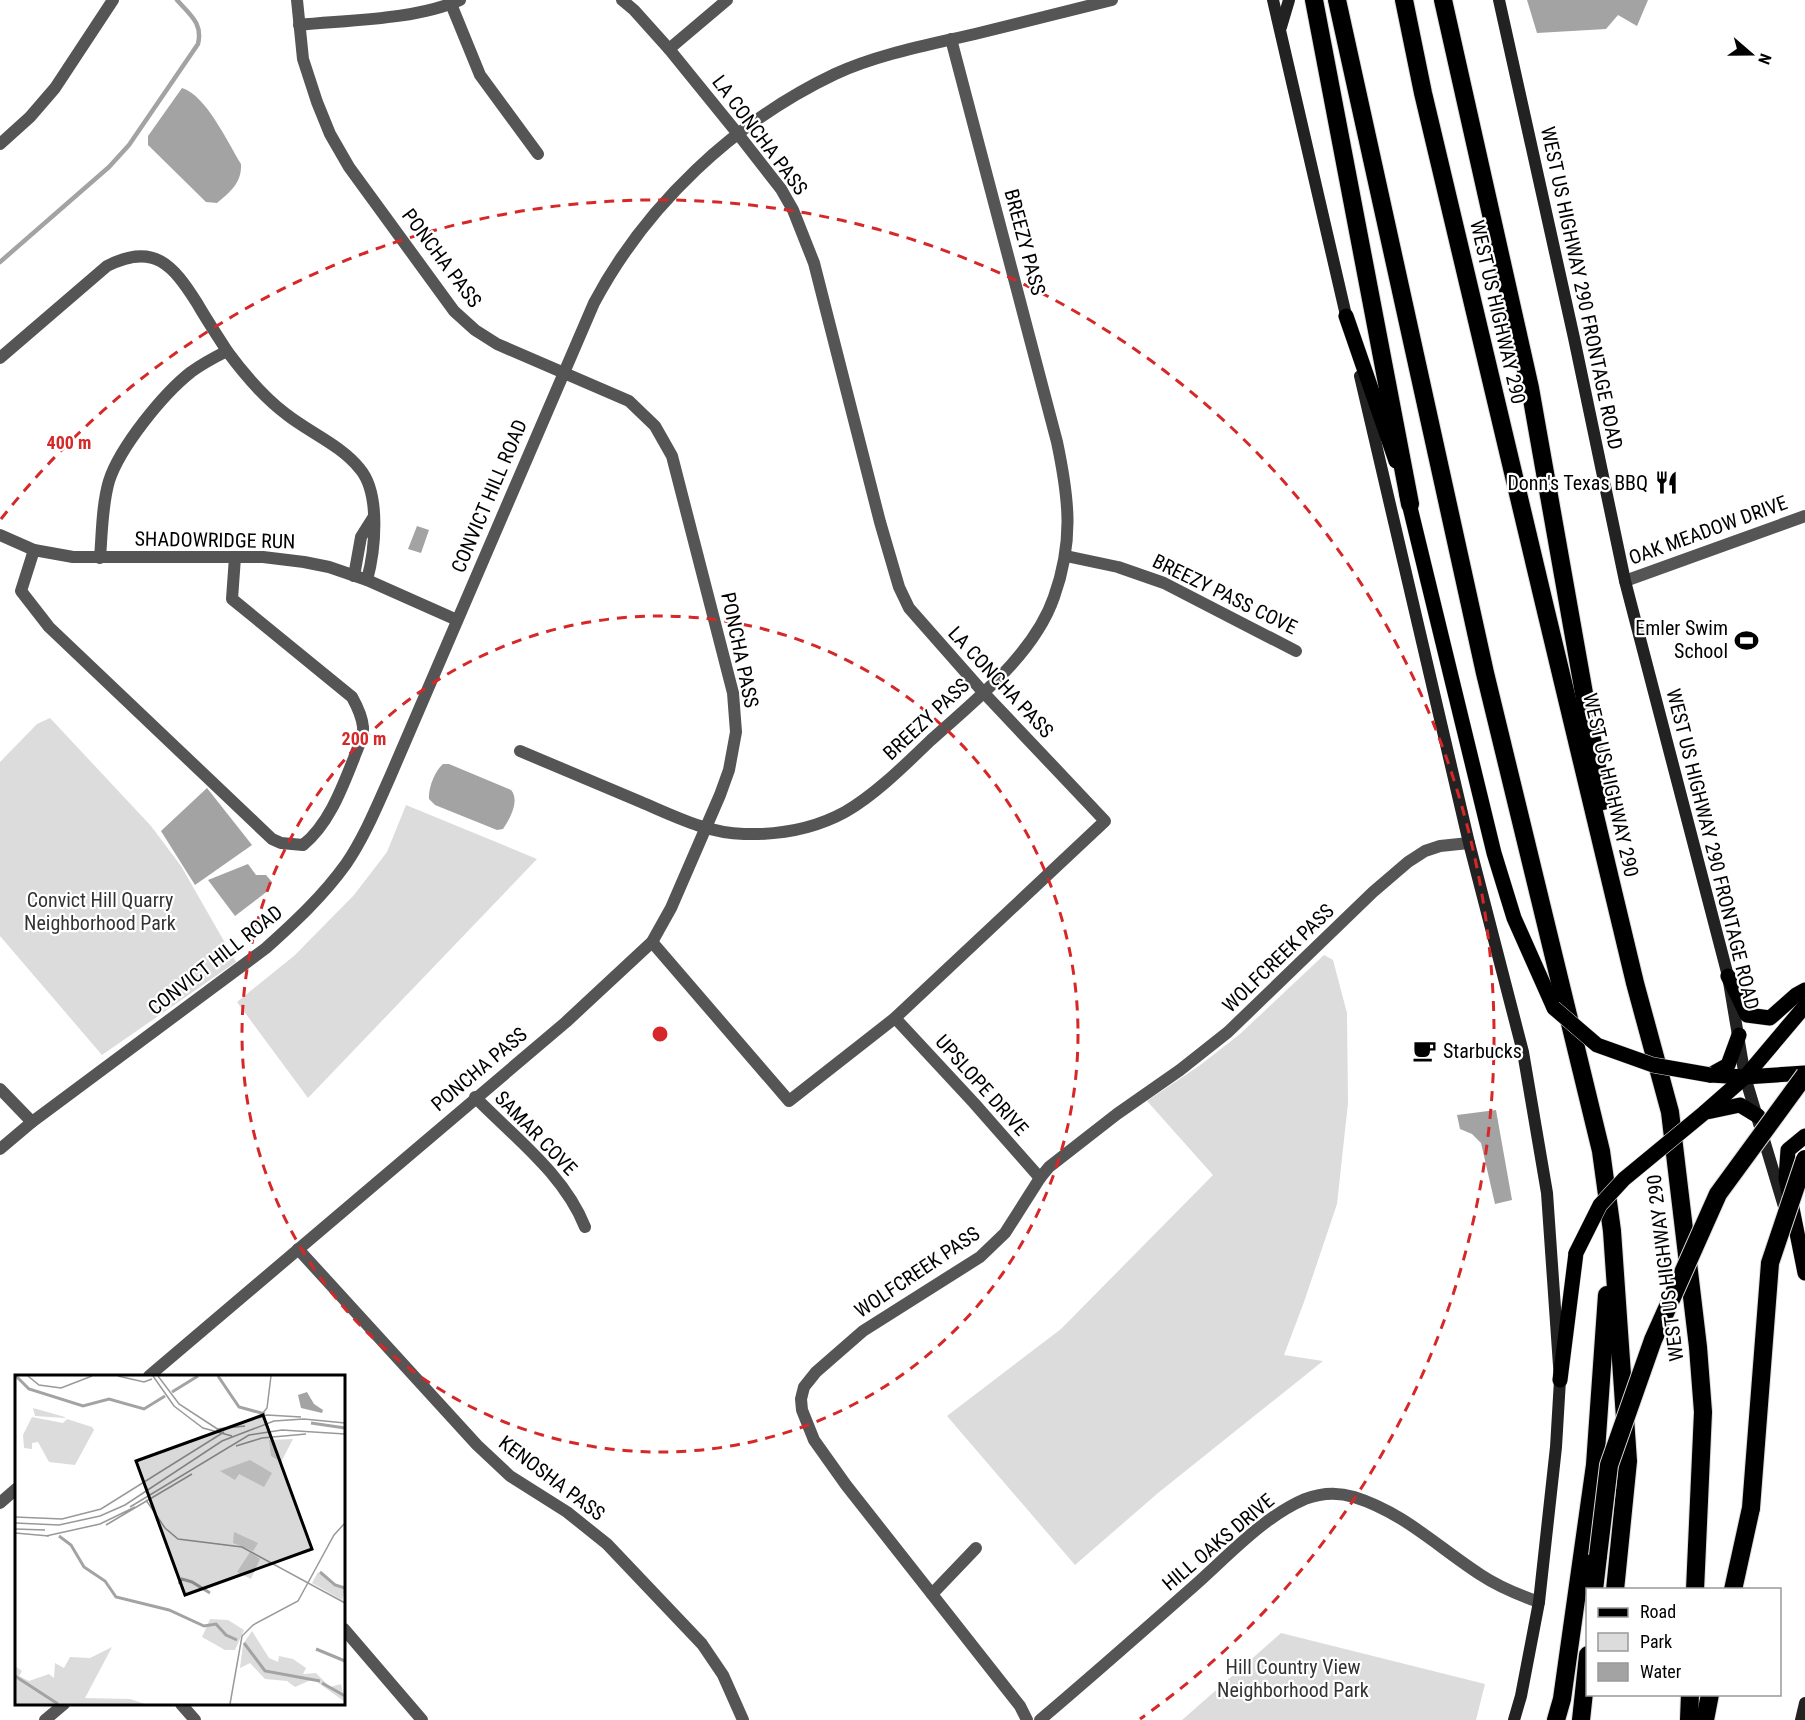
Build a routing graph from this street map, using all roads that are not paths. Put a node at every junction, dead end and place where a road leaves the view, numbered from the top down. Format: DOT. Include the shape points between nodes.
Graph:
graph roads {
  1 [pos="113,0"];
  2 [pos="297,0"];
  3 [pos="622,0"];
  4 [pos="727,0"];
  5 [pos="1112,0"];
  6 [pos="1273,0"];
  7 [pos="1289,0"];
  8 [pos="1315,0"];
  9 [pos="1337,0"];
  10 [pos="1404,0"];
  11 [pos="1443,0"];
  12 [pos="1499,0"];
  13 [pos="456,2"];
  14 [pos="299,25"];
  15 [pos="1280,31"];
  16 [pos="951,39"];
  17 [pos="669,49"];
  18 [pos="738,134"];
  19 [pos="1,142"];
  20 [pos="538,154"];
  21 [pos="1374,168"];
  22 [pos="1346,316"];
  23 [pos="226,351"];
  24 [pos="0,358"];
  25 [pos="564,372"];
  26 [pos="1410,504"];
  27 [pos="1805,516"];
  28 [pos="373,518"];
  29 [pos="0,536"];
  30 [pos="34,550"];
  31 [pos="1066,556"];
  32 [pos="235,557"];
  33 [pos="99,558"];
  34 [pos="354,576"];
  35 [pos="367,580"];
  36 [pos="1625,581"];
  37 [pos="457,620"];
  38 [pos="1296,651"];
  39 [pos="983,693"];
  40 [pos="520,751"];
  41 [pos="706,829"];
  42 [pos="1469,843"];
  43 [pos="652,942"];
  44 [pos="1728,976"];
  45 [pos="1635,983"];
  46 [pos="1805,990"];
  47 [pos="1805,1006"];
  48 [pos="895,1018"];
  49 [pos="1739,1035"];
  50 [pos="1805,1074"];
  51 [pos="1710,1075"];
  52 [pos="1745,1077"];
  53 [pos="0,1089"];
  54 [pos="475,1097"];
  55 [pos="1704,1113"];
  56 [pos="1758,1116"];
  57 [pos="32,1122"];
  58 [pos="1805,1136"];
  59 [pos="0,1149"];
  60 [pos="1805,1159"];
  61 [pos="1040,1178"];
  62 [pos="585,1227"];
  63 [pos="1612,1231"];
  64 [pos="298,1249"];
  65 [pos="1805,1273"];
  66 [pos="1805,1282"];
  67 [pos="151,1375"];
  68 [pos="1560,1380"];
  69 [pos="15,1490"];
  70 [pos="0,1503"];
  71 [pos="976,1548"];
  72 [pos="1594,1588"];
  73 [pos="1615,1588"];
  74 [pos="1695,1588"];
  75 [pos="1733,1588"];
  76 [pos="932,1594"];
  77 [pos="1539,1602"];
  78 [pos="345,1630"];
  79 [pos="1586,1666"];
  80 [pos="1593,1696"];
  81 [pos="1690,1696"];
  82 [pos="1710,1696"];
  83 [pos="1805,1702"];
  84 [pos="63,1705"];
  85 [pos="182,1705"];
  86 [pos="45,1720"];
  87 [pos="195,1720"];
  88 [pos="422,1720"];
  89 [pos="744,1720"];
  90 [pos="1027,1720"];
  91 [pos="1040,1720"];
  92 [pos="1514,1720"];
  93 [pos="1556,1720"];
  94 [pos="1581,1720"];
  95 [pos="1586,1720"];
  96 [pos="1689,1720"];
  97 [pos="1705,1720"];
  98 [pos="1801,1720"];
  1 -- 19 [label="street" via="55,88"];
  2 -- 14 [label="street, PONCHA PASS"];
  3 -- 17 [label="street, LA CONCHA PASS"];
  4 -- 17 [label="street"];
  5 -- 16 [label="street, CONVICT HILL ROAD"];
  6 -- 15 [label="main road"];
  7 -- 15 [label="main road"];
  8 -- 21 [label="highway"];
  8 -- 26 [label="highway"];
  9 -- 21 [label="highway"];
  10 -- 45 [label="highway, WEST US HIGHWAY 290" via="1428,116"];
  11 -- 45 [label="highway" via="1530,387"];
  12 -- 36 [label="main road, WEST US HIGHWAY 290 FRONTAGE ROAD"];
  13 -- 14 [label="street" via="405,15"];
  13 -- 20 [label="street" via="480,75"];
  14 -- 25 [label="street, PONCHA PASS" via="310,84 330,134 349,167 454,310 466,324 491,341"];
  15 -- 22 [label="main road"];
  16 -- 18 [label="street, CONVICT HILL ROAD" via="887,55 836,74 791,98"];
  16 -- 31 [label="street, BREEZY PASS" via="1057,442 1067,488"];
  17 -- 18 [label="street, LA CONCHA PASS"];
  18 -- 25 [label="street, CONVICT HILL ROAD" via="702,164 630,245 594,303"];
  18 -- 39 [label="street, LA CONCHA PASS" via="781,189 814,263 899,588 909,608"];
  21 -- 63 [label="highway" via="1485,673 1601,1151"];
  22 -- 26 [label="main road"];
  22 -- 42 [label="main road"];
  23 -- 24 [label="street" via="169,265 155,258 136,256 107,266"];
  23 -- 28 [label="street" via="255,387 361,469 371,490"];
  23 -- 33 [label="street" via="173,388 122,451 107,492"];
  25 -- 37 [label="street, CONVICT HILL ROAD"];
  25 -- 41 [label="street, PONCHA PASS" via="629,401 655,426 672,456 733,693 736,732 729,770"];
  26 -- 51 [label="main road, bridge" via="1494,853 1514,918 1554,1008 1597,1045 1653,1065"];
  27 -- 36 [label="street, OAK MEADOW DRIVE"];
  28 -- 34 [label="street" via="361,537"];
  28 -- 35 [label="street" via="373,553"];
  29 -- 30 [label="street, SHADOWRIDGE RUN"];
  30 -- 32 [label="street" via="21,591 49,627 272,838 303,845 318,829 342,786 363,729 361,718 352,697 232,599"];
  30 -- 33 [label="street, SHADOWRIDGE RUN"];
  31 -- 38 [label="street, BREEZY PASS COVE" via="1118,567 1164,583"];
  31 -- 39 [label="street, BREEZY PASS" via="1054,599 1033,637"];
  32 -- 33 [label="street, SHADOWRIDGE RUN"];
  32 -- 34 [label="street, SHADOWRIDGE RUN" via="304,562"];
  34 -- 35 [label="street, SHADOWRIDGE RUN"];
  35 -- 37 [label="street, SHADOWRIDGE RUN"];
  36 -- 44 [label="main road, WEST US HIGHWAY 290 FRONTAGE ROAD"];
  37 -- 57 [label="street, CONVICT HILL ROAD" via="370,822 347,863 325,891 266,948"];
  39 -- 41 [label="street, BREEZY PASS" via="890,779 846,812 793,831 742,834"];
  39 -- 48 [label="street, LA CONCHA PASS" via="1105,821"];
  40 -- 41 [label="street, BREEZY PASS"];
  41 -- 43 [label="street, PONCHA PASS"];
  42 -- 61 [label="street, WOLFCREEK PASS" via="1425,851 1390,876 1221,1039 1117,1114"];
  42 -- 68 [label="main road" via="1522,1052 1547,1193"];
  43 -- 48 [label="street, LA CONCHA PASS" via="789,1101"];
  43 -- 54 [label="street, PONCHA PASS" via="566,1022"];
  44 -- 46 [label="main road" via="1747,1015 1770,1018"];
  44 -- 49 [label="main road, WEST US HIGHWAY 290 FRONTAGE ROAD"];
  45 -- 74 [label="highway, WEST US HIGHWAY 290" via="1670,1112 1698,1347 1703,1412"];
  47 -- 52 [label="main road"];
  48 -- 61 [label="street, UPSLOPE DRIVE"];
  49 -- 51 [label="main road" via="1728,1065"];
  49 -- 52 [label="main road, WEST US HIGHWAY 290 FRONTAGE ROAD"];
  50 -- 52 [label="main road"];
  50 -- 72 [label="highway, bridge" via="1718,1194 1653,1340 1609,1465"];
  51 -- 52 [label="main road"];
  52 -- 55 [label="main road"];
  52 -- 56 [label="main road, WEST US HIGHWAY 290 FRONTAGE ROAD"];
  53 -- 57 [label="street"];
  54 -- 62 [label="street, SAMAR COVE" via="560,1185"];
  54 -- 64 [label="street, PONCHA PASS"];
  55 -- 56 [label="main road" via="1740,1105"];
  55 -- 68 [label="main road, bridge" via="1624,1179 1600,1205 1576,1253"];
  56 -- 66 [label="main road, WEST US HIGHWAY 290 FRONTAGE ROAD"];
  57 -- 59 [label="street, CONVICT HILL ROAD"];
  58 -- 65 [label="main road" via="1788,1150 1786,1178"];
  60 -- 75 [label="highway, bridge" via="1770,1263 1751,1508"];
  61 -- 76 [label="street, WOLFCREEK PASS" via="1005,1233 980,1257 863,1331 804,1387 802,1410 814,1440"];
  63 -- 73 [label="highway" via="1628,1461"];
  63 -- 93 [label="highway" via="1595,1465"];
  64 -- 67 [label="street, PONCHA PASS"];
  64 -- 89 [label="street, KENOSHA PASS" via="477,1445 510,1476 567,1512 607,1544 702,1644 723,1675"];
  68 -- 77 [label="main road"];
  69 -- 70 [label="street"];
  71 -- 76 [label="street"];
  76 -- 90 [label="street, WOLFCREEK PASS"];
  77 -- 91 [label="street, HILL OAKS DRIVE" via="1483,1576 1388,1512 1353,1497 1322,1494 1290,1507 1248,1538"];
  77 -- 92 [label="main road"];
  78 -- 88 [label="street"];
  79 -- 94 [label="highway"];
  80 -- 95 [label="highway"];
  81 -- 96 [label="highway"];
  82 -- 97 [label="highway"];
  83 -- 98 [label="main road"];
  84 -- 86 [label="street"];
  85 -- 87 [label="street"];
}
